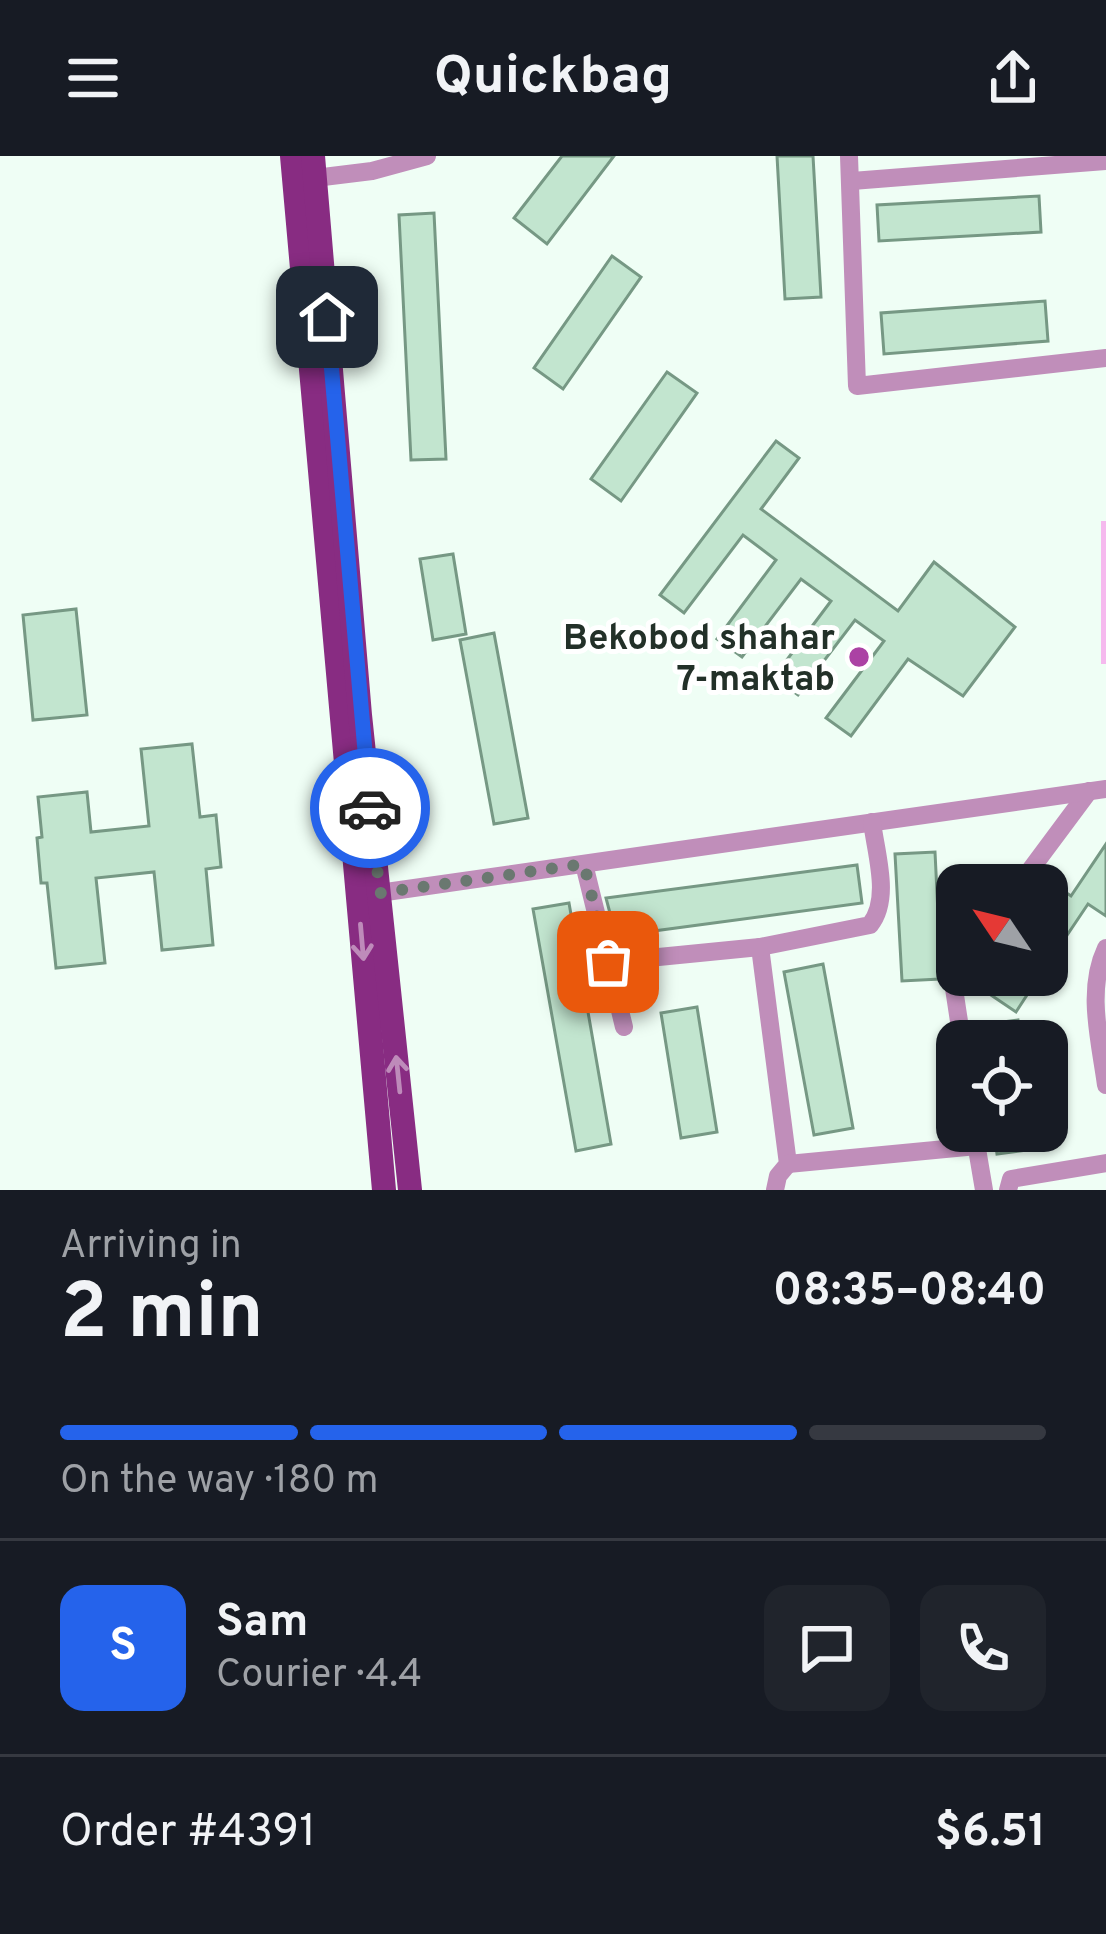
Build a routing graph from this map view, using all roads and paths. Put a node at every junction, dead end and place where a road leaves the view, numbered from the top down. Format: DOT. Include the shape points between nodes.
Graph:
graph roads {
  1 [pos="292,156"];
  2 [pos="427,156"];
  3 [pos="849,156"];
  4 [pos="1106,161"];
  5 [pos="372,163"];
  6 [pos="314,167"];
  7 [pos="852,181"];
  8 [pos="1106,358"];
  9 [pos="352,715"];
  10 [pos="1098,790"];
  11 [pos="872,822"];
  12 [pos="584,864"];
  13 [pos="1036,864"];
  14 [pos="380,893"];
  15 [pos="760,947"];
  16 [pos="1106,948"];
  17 [pos="608,962"];
  18 [pos="624,1027"];
  19 [pos="1106,1084"];
  20 [pos="936,1144"];
  21 [pos="978,1152"];
  22 [pos="1106,1163"];
  23 [pos="788,1164"];
  24 [pos="384,1190"];
  25 [pos="410,1190"];
  26 [pos="775,1190"];
  27 [pos="984,1190"];
  28 [pos="1008,1190"];
  1 -- 9 [label="main road"];
  2 -- 5 [label="street"];
  3 -- 7 [label="street"];
  4 -- 7 [label="street"];
  5 -- 6 [label="street"];
  6 -- 9 [label="main road"];
  7 -- 8 [label="street" via="857,386"];
  9 -- 14 [label="main road"];
  9 -- 24 [label="main road, one-way"];
  10 -- 11 [label="street"];
  10 -- 13 [label="street"];
  11 -- 12 [label="street"];
  11 -- 15 [label="street" via="881,893 870,926"];
  12 -- 14 [label="street"];
  12 -- 17 [label="street"];
  25 -- 14 [label="main road, one-way"];
  15 -- 17 [label="street"];
  15 -- 23 [label="street"];
  16 -- 19 [label="street" via="1094,990"];
  17 -- 18 [label="street"];
  20 -- 23 [label="street"];
  21 -- 27 [label="street"];
  22 -- 28 [label="street" via="1011,1179"];
  23 -- 26 [label="street"];
}
